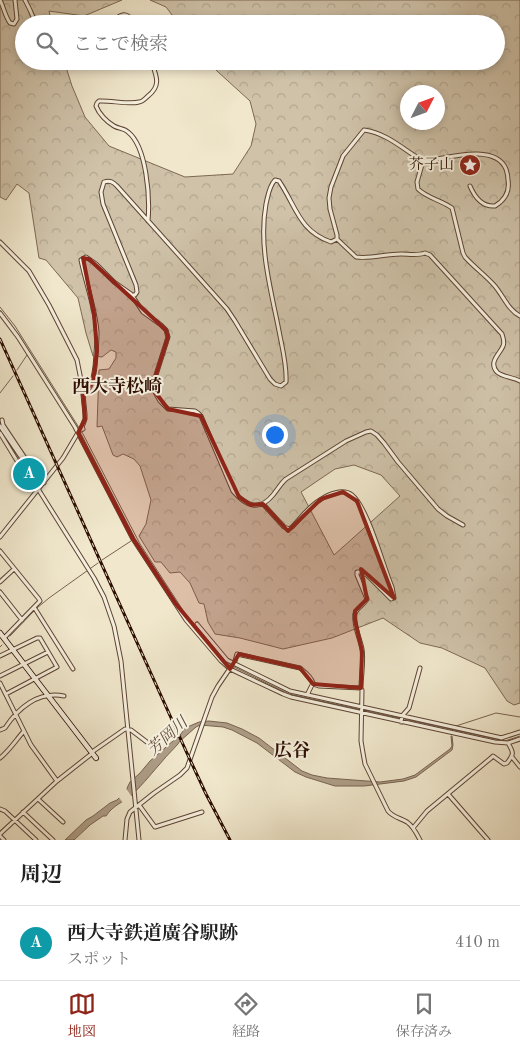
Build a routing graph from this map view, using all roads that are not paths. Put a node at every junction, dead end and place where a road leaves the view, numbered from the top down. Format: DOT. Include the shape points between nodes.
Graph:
graph roads {
  1 [pos="0,0"];
  2 [pos="16,0"];
  3 [pos="25,0"];
  4 [pos="17,15"];
  5 [pos="32,15"];
  6 [pos="15,22"];
  7 [pos="154,70"];
  8 [pos="423,161"];
  9 [pos="470,186"];
  10 [pos="148,222"];
  11 [pos="337,239"];
  12 [pos="0,242"];
  13 [pos="131,294"];
  14 [pos="0,313"];
  15 [pos="520,316"];
  16 [pos="520,381"];
  17 [pos="83,394"];
  18 [pos="2,420"];
  19 [pos="0,426"];
  20 [pos="80,431"];
  21 [pos="0,433"];
  22 [pos="44,483"];
  23 [pos="38,489"];
  24 [pos="263,504"];
  25 [pos="463,525"];
  26 [pos="0,537"];
  27 [pos="0,551"];
  28 [pos="14,569"];
  29 [pos="0,582"];
  30 [pos="0,592"];
  31 [pos="35,608"];
  32 [pos="22,620"];
  33 [pos="197,624"];
  34 [pos="0,633"];
  35 [pos="4,638"];
  36 [pos="13,650"];
  37 [pos="48,652"];
  38 [pos="0,656"];
  39 [pos="24,664"];
  40 [pos="232,666"];
  41 [pos="420,668"];
  42 [pos="73,669"];
  43 [pos="0,676"];
  44 [pos="36,679"];
  45 [pos="0,683"];
  46 [pos="313,684"];
  47 [pos="361,688"];
  48 [pos="6,694"];
  49 [pos="48,695"];
  50 [pos="307,695"];
  51 [pos="64,696"];
  52 [pos="361,710"];
  53 [pos="15,714"];
  54 [pos="402,719"];
  55 [pos="127,729"];
  56 [pos="0,730"];
  57 [pos="24,732"];
  58 [pos="520,732"];
  59 [pos="520,739"];
  60 [pos="500,740"];
  61 [pos="508,743"];
  62 [pos="152,746"];
  63 [pos="91,754"];
  64 [pos="512,757"];
  65 [pos="0,758"];
  66 [pos="96,758"];
  67 [pos="520,767"];
  68 [pos="57,781"];
  69 [pos="448,794"];
  70 [pos="38,799"];
  71 [pos="139,805"];
  72 [pos="135,808"];
  73 [pos="0,810"];
  74 [pos="23,812"];
  75 [pos="202,812"];
  76 [pos="15,820"];
  77 [pos="63,822"];
  78 [pos="413,828"];
  79 [pos="0,835"];
  80 [pos="4,840"];
  81 [pos="36,840"];
  82 [pos="53,840"];
  83 [pos="125,840"];
  84 [pos="139,840"];
  85 [pos="420,840"];
  86 [pos="488,840"];
  1 -- 6 [label="street" via="10,23"];
  2 -- 4 [label="street"];
  3 -- 5 [label="street"];
  7 -- 10 [label="street" via="157,86 139,102 104,101 96,106 114,126 131,134 141,152 148,188"];
  8 -- 9 [label="street" via="487,154 506,169 508,190 504,200 495,206 479,201"];
  8 -- 11 [label="street" via="396,142 364,130 343,156 331,187 330,209"];
  8 -- 15 [label="street" via="418,189 452,208 465,257"];
  10 -- 11 [label="street" via="226,309 270,379 281,386 286,382 284,359 264,248 265,210 273,181 279,181 311,231 331,242"];
  10 -- 13 [label="street" via="117,186 108,180 104,182 101,192 104,204 136,285 137,292"];
  11 -- 16 [label="street" via="356,257 428,254 502,334 504,346 494,360 497,372"];
  12 -- 17 [label="street" via="29,271 49,305 77,360"];
  13 -- 17 [label="street" via="89,259 81,260 97,332 93,382"];
  13 -- 24 [label="street" via="139,308 168,334 155,378 155,392 160,401 168,409 198,412 234,491 247,504"];
  14 -- 20 [label="street"];
  17 -- 20 [label="street" via="85,419"];
  18 -- 22 [label="street"];
  19 -- 23 [label="street"];
  20 -- 22 [label="street"];
  20 -- 40 [label="street" via="133,539 174,603 221,661"];
  21 -- 23 [label="street"];
  22 -- 23 [label="street"];
  23 -- 26 [label="street"];
  23 -- 55 [label="street" via="104,597 121,661"];
  24 -- 25 [label="street" via="286,479 346,441 371,431 438,509"];
  24 -- 47 [label="street" via="289,529 316,502 338,492 352,495 366,516 394,598 391,599 368,576 357,572 367,599 355,614 362,650"];
  27 -- 28 [label="street"];
  28 -- 29 [label="street"];
  28 -- 31 [label="street" via="39,599"];
  30 -- 32 [label="street"];
  31 -- 32 [label="street"];
  31 -- 42 [label="street"];
  32 -- 35 [label="street"];
  33 -- 40 [label="street"];
  34 -- 35 [label="street"];
  35 -- 36 [label="street"];
  36 -- 37 [label="street" via="40,638"];
  36 -- 38 [label="street"];
  36 -- 39 [label="street"];
  37 -- 39 [label="street"];
  37 -- 44 [label="street" via="58,667"];
  39 -- 43 [label="street"];
  39 -- 44 [label="street"];
  40 -- 46 [label="street" via="237,654 297,666 306,672"];
  40 -- 50 [label="street" via="285,690"];
  40 -- 52 [label="street" via="287,696"];
  40 -- 71 [label="street" via="215,691 187,768"];
  41 -- 54 [label="street" via="409,708"];
  44 -- 48 [label="street"];
  44 -- 49 [label="street"];
  45 -- 48 [label="street"];
  46 -- 47 [label="street"];
  46 -- 50 [label="street"];
  47 -- 52 [label="street"];
  48 -- 53 [label="street"];
  49 -- 51 [label="street"];
  49 -- 53 [label="street"];
  49 -- 63 [label="street"];
  50 -- 52 [label="street"];
  52 -- 54 [label="street"];
  52 -- 78 [label="street" via="365,764 388,811"];
  53 -- 56 [label="street"];
  53 -- 57 [label="street"];
  54 -- 60 [label="street"];
  55 -- 62 [label="street"];
  55 -- 63 [label="street"];
  55 -- 72 [label="street"];
  57 -- 65 [label="street"];
  57 -- 68 [label="street"];
  58 -- 60 [label="street"];
  59 -- 61 [label="street"];
  60 -- 61 [label="street"];
  61 -- 64 [label="street" via="513,751"];
  63 -- 66 [label="street"];
  63 -- 68 [label="street"];
  64 -- 67 [label="street"];
  64 -- 69 [label="street" via="506,764 493,756"];
  68 -- 70 [label="street"];
  69 -- 78 [label="street"];
  69 -- 86 [label="street"];
  70 -- 74 [label="street"];
  70 -- 77 [label="street"];
  71 -- 72 [label="street"];
  71 -- 75 [label="street" via="155,827"];
  72 -- 83 [label="street" via="128,816"];
  72 -- 84 [label="street"];
  73 -- 76 [label="street"];
  74 -- 76 [label="street"];
  74 -- 82 [label="street"];
  76 -- 79 [label="street"];
  76 -- 81 [label="street"];
  78 -- 85 [label="street"];
  79 -- 80 [label="street"];
}
